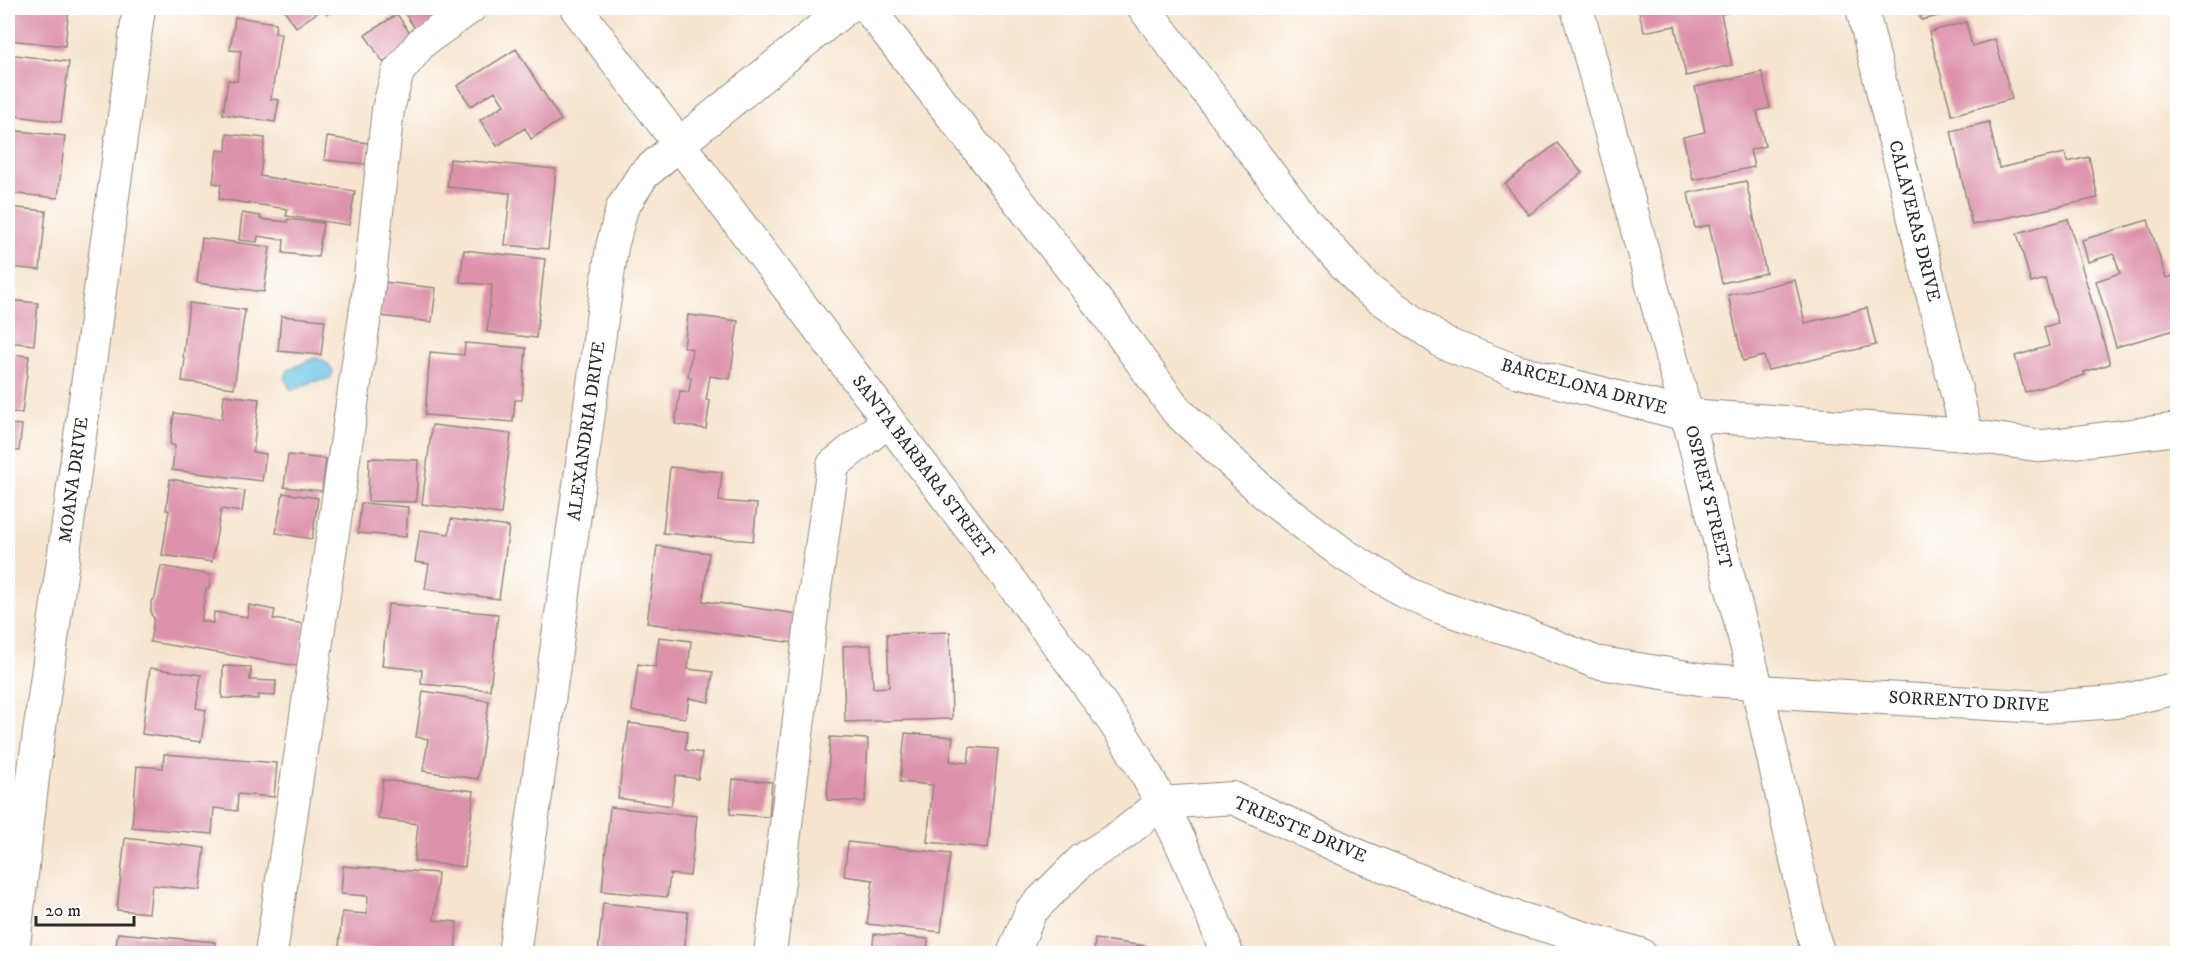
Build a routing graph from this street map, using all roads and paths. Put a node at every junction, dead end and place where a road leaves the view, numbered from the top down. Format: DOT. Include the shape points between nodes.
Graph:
graph roads {
  1 [pos="139,8"];
  2 [pos="470,8"];
  3 [pos="576,8"];
  4 [pos="846,8"];
  5 [pos="868,8"];
  6 [pos="1144,8"];
  7 [pos="1577,8"];
  8 [pos="1862,8"];
  9 [pos="679,144"];
  10 [pos="1687,414"];
  11 [pos="888,421"];
  12 [pos="2178,429"];
  13 [pos="1967,435"];
  14 [pos="1757,687"];
  15 [pos="2178,688"];
  16 [pos="1162,803"];
  17 [pos="12,922"];
  18 [pos="13,954"];
  19 [pos="271,954"];
  20 [pos="514,954"];
  21 [pos="770,954"];
  22 [pos="1013,954"];
  23 [pos="1227,954"];
  24 [pos="1640,954"];
  25 [pos="1819,954"];
  1 -- 17 [label="street, MOANA DRIVE"];
  2 -- 19 [label="street" via="422,42 398,72 388,109 368,295"];
  3 -- 9 [label="street, SANTA BARBARA STREET"];
  4 -- 9 [label="street, ALEXANDRIA DRIVE"];
  5 -- 14 [label="street, SORRENTO DRIVE" via="1109,317 1177,411 1272,500 1345,555 1407,593 1439,607 1595,662"];
  6 -- 10 [label="street, BARCELONA DRIVE" via="1306,222 1365,287 1444,343 1516,371"];
  7 -- 10 [label="street, OSPREY STREET"];
  8 -- 13 [label="street, CALAVERAS DRIVE"];
  9 -- 11 [label="street, SANTA BARBARA STREET"];
  9 -- 20 [label="street, ALEXANDRIA DRIVE" via="643,176 622,208 612,247"];
  10 -- 13 [label="street, BARCELONA DRIVE"];
  10 -- 14 [label="street, OSPREY STREET"];
  11 -- 16 [label="street, SANTA BARBARA STREET" via="1094,694"];
  11 -- 21 [label="street" via="833,465"];
  12 -- 13 [label="street, BARCELONA DRIVE" via="2043,446"];
  14 -- 15 [label="street, SORRENTO DRIVE" via="2043,706 2116,702"];
  14 -- 25 [label="street, OSPREY STREET"];
  16 -- 22 [label="street" via="1082,860 1031,911"];
  16 -- 23 [label="street, SANTA BARBARA STREET"];
  16 -- 24 [label="street, TRIESTE DRIVE" via="1233,798 1359,856 1502,913"];
  17 -- 18 [label="street, MOANA DRIVE"];
}
